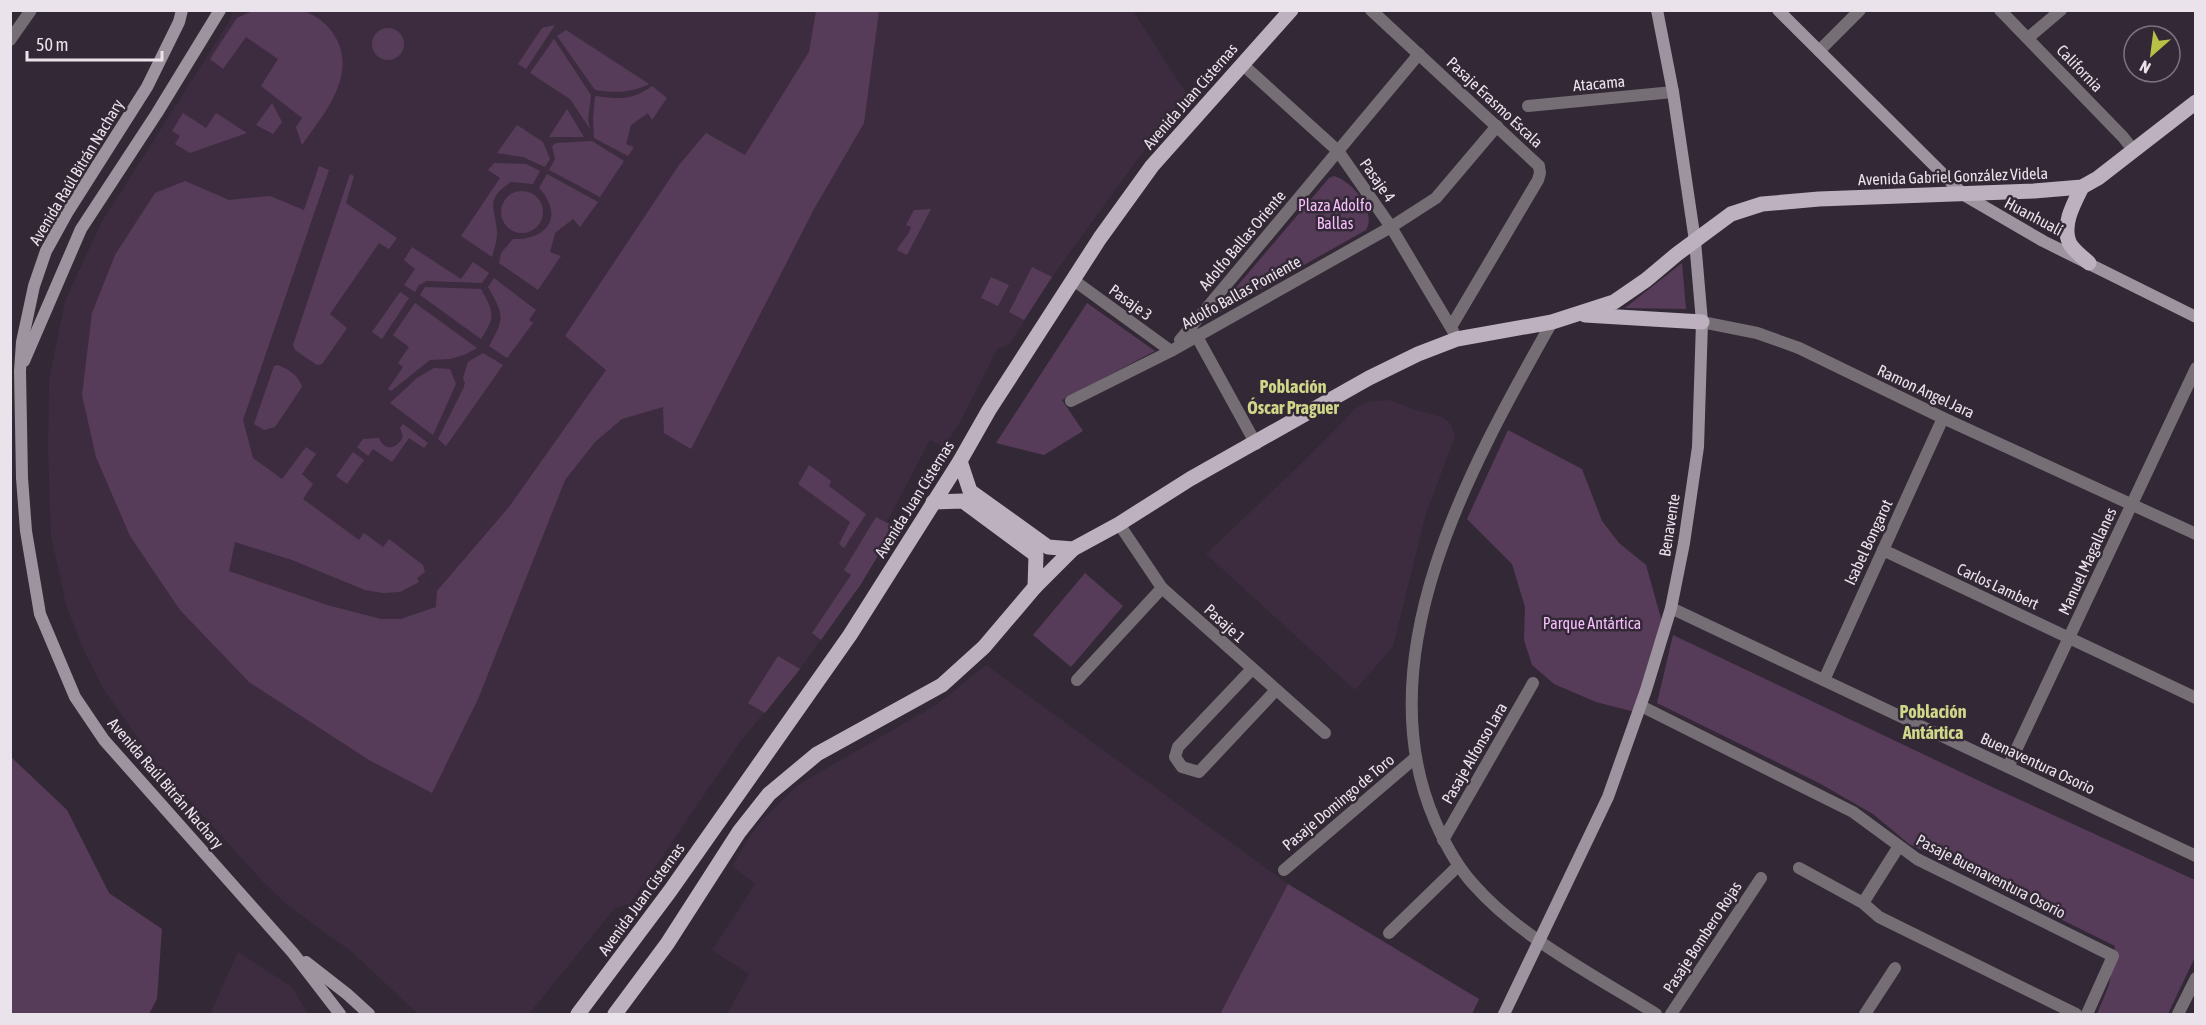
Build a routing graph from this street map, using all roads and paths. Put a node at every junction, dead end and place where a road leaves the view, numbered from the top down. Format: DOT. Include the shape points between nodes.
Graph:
graph roads {
  1 [pos="31,10"];
  2 [pos="182,10"];
  3 [pos="220,10"];
  4 [pos="1291,10"];
  5 [pos="1371,10"];
  6 [pos="1657,10"];
  7 [pos="1778,10"];
  8 [pos="1860,10"];
  9 [pos="2000,10"];
  10 [pos="2061,10"];
  11 [pos="2028,38"];
  12 [pos="10,40"];
  13 [pos="1819,51"];
  14 [pos="1419,54"];
  15 [pos="1242,64"];
  16 [pos="1673,93"];
  17 [pos="2196,102"];
  18 [pos="1528,106"];
  19 [pos="1497,126"];
  20 [pos="1338,151"];
  21 [pos="2134,151"];
  22 [pos="2082,187"];
  23 [pos="1964,195"];
  24 [pos="1390,227"];
  25 [pos="1695,241"];
  26 [pos="2089,263"];
  27 [pos="1072,279"];
  28 [pos="1575,315"];
  29 [pos="2196,317"];
  30 [pos="1552,322"];
  31 [pos="1702,322"];
  32 [pos="1192,332"];
  33 [pos="1454,333"];
  34 [pos="1171,351"];
  35 [pos="2196,368"];
  36 [pos="20,371"];
  37 [pos="1071,401"];
  38 [pos="1943,418"];
  39 [pos="1256,444"];
  40 [pos="960,461"];
  41 [pos="933,502"];
  42 [pos="2131,504"];
  43 [pos="1119,524"];
  44 [pos="2196,534"];
  45 [pos="1073,549"];
  46 [pos="1883,550"];
  47 [pos="1035,587"];
  48 [pos="1162,588"];
  49 [pos="1671,608"];
  50 [pos="2069,638"];
  51 [pos="1252,669"];
  52 [pos="1077,680"];
  53 [pos="1824,680"];
  54 [pos="1533,682"];
  55 [pos="1276,690"];
  56 [pos="2196,698"];
  57 [pos="1641,706"];
  58 [pos="1324,733"];
  59 [pos="1415,758"];
  60 [pos="2008,767"];
  61 [pos="1443,840"];
  62 [pos="1899,846"];
  63 [pos="2196,856"];
  64 [pos="1458,866"];
  65 [pos="1799,868"];
  66 [pos="1284,870"];
  67 [pos="1761,878"];
  68 [pos="1863,903"];
  69 [pos="1389,933"];
  70 [pos="1541,941"];
  71 [pos="293,952"];
  72 [pos="1895,968"];
  73 [pos="2196,978"];
  74 [pos="340,1014"];
  75 [pos="369,1014"];
  76 [pos="578,1014"];
  77 [pos="615,1014"];
  78 [pos="1504,1014"];
  79 [pos="1656,1014"];
  80 [pos="1671,1014"];
  81 [pos="1865,1014"];
  82 [pos="2076,1014"];
  83 [pos="2086,1014"];
  84 [pos="2178,1014"];
  1 -- 12 [label="street"];
  2 -- 36 [label="main road, Avenida Raúl Bitrán Nachary" via="147,87 46,251 26,314"];
  3 -- 36 [label="main road" via="81,229"];
  4 -- 15 [label="main road, Avenida Juan Cisternas"];
  5 -- 14 [label="street, Pasaje Erasmo Escala"];
  6 -- 16 [label="main road, Benavente"];
  7 -- 13 [label="main road, Huanhualí"];
  8 -- 13 [label="street"];
  9 -- 11 [label="street, California"];
  10 -- 11 [label="street"];
  11 -- 21 [label="street, California"];
  13 -- 23 [label="main road, Huanhualí"];
  14 -- 19 [label="street, Pasaje Erasmo Escala"];
  14 -- 20 [label="street, Adolfo Ballas Oriente"];
  15 -- 20 [label="street, Pasaje 4"];
  15 -- 27 [label="main road, Avenida Juan Cisternas" via="1152,166"];
  16 -- 18 [label="street, Atacama"];
  16 -- 25 [label="main road, Benavente"];
  17 -- 21 [label="main road, Avenida Gabriel González Videla"];
  19 -- 24 [label="street, Adolfo Ballas Poniente" via="1436,198"];
  19 -- 33 [label="street, Pasaje Erasmo Escala" via="1539,166 1540,173"];
  20 -- 24 [label="street, Pasaje 4"];
  20 -- 32 [label="street, Adolfo Ballas Oriente"];
  21 -- 22 [label="main road, Avenida Gabriel González Videla"];
  22 -- 23 [label="main road, Avenida Gabriel González Videla"];
  22 -- 26 [label="main road" via="2067,226 2069,244"];
  23 -- 25 [label="main road, Avenida Gabriel González Videla" via="1762,204 1731,214"];
  23 -- 26 [label="main road, Huanhualí" via="2033,236"];
  24 -- 32 [label="street, Adolfo Ballas Poniente"];
  24 -- 33 [label="street, Pasaje 4"];
  25 -- 28 [label="main road, Avenida Gabriel González Videla" via="1614,302"];
  25 -- 31 [label="main road, Benavente"];
  26 -- 29 [label="main road, Huanhualí"];
  27 -- 34 [label="street, Pasaje 3"];
  27 -- 40 [label="main road, Avenida Juan Cisternas"];
  28 -- 30 [label="main road, Avenida Gabriel González Videla"];
  28 -- 31 [label="main road"];
  30 -- 33 [label="main road, Avenida Gabriel González Videla"];
  30 -- 59 [label="street" via="1498,419 1448,529 1435,568 1415,658"];
  31 -- 38 [label="street, Ramon Angel Jara" via="1777,339"];
  31 -- 49 [label="main road, Benavente" via="1698,447"];
  32 -- 34 [label="street, Adolfo Ballas Oriente"];
  32 -- 39 [label="street"];
  33 -- 39 [label="main road, Avenida Gabriel González Videla"];
  34 -- 37 [label="street"];
  35 -- 42 [label="street, Manuel Magallanes"];
  36 -- 71 [label="main road, Avenida Raúl Bitrán Nachary" via="26,531 40,614 75,697 104,740"];
  38 -- 42 [label="street, Ramon Angel Jara"];
  38 -- 46 [label="street, Isabel Bongarot"];
  39 -- 43 [label="main road, Avenida Gabriel González Videla" via="1190,479"];
  40 -- 41 [label="main road, Avenida Juan Cisternas"];
  40 -- 45 [label="main road" via="970,491 1048,547"];
  41 -- 47 [label="main road" via="963,501 1036,555"];
  41 -- 76 [label="main road, Avenida Juan Cisternas" via="850,635 670,891"];
  42 -- 44 [label="street, Ramon Angel Jara"];
  42 -- 50 [label="street, Manuel Magallanes"];
  43 -- 45 [label="main road"];
  43 -- 48 [label="street, Pasaje 1"];
  45 -- 47 [label="main road"];
  46 -- 50 [label="street, Carlos Lambert"];
  46 -- 53 [label="street, Isabel Bongarot"];
  47 -- 77 [label="main road" via="984,647 942,685 817,754 769,794"];
  48 -- 51 [label="street, Pasaje 1"];
  48 -- 52 [label="street"];
  49 -- 53 [label="street, Buenaventura Osorio"];
  49 -- 57 [label="main road, Benavente"];
  50 -- 56 [label="street, Carlos Lambert"];
  50 -- 60 [label="street, Manuel Magallanes"];
  51 -- 55 [label="street, Pasaje 1"];
  51 -- 55 [label="street" via="1178,747 1175,757 1182,767 1199,772"];
  53 -- 60 [label="street, Buenaventura Osorio"];
  54 -- 61 [label="street, Pasaje Alfonso Lara"];
  55 -- 58 [label="street, Pasaje 1"];
  57 -- 62 [label="street, Pasaje Buenaventura Osorio" via="1853,812"];
  57 -- 70 [label="main road, Benavente" via="1608,797"];
  59 -- 61 [label="street"];
  59 -- 66 [label="street, Pasaje Domingo de Toro"];
  60 -- 63 [label="street, Buenaventura Osorio"];
  61 -- 64 [label="street"];
  62 -- 68 [label="street"];
  62 -- 83 [label="street, Pasaje Buenaventura Osorio" via="1917,860 2114,956"];
  64 -- 69 [label="street"];
  64 -- 70 [label="street" via="1507,916"];
  65 -- 68 [label="street"];
  67 -- 80 [label="street, Pasaje Bombero Rojas"];
  68 -- 82 [label="street" via="1879,917"];
  70 -- 78 [label="main road, Benavente"];
  70 -- 79 [label="street"];
  71 -- 74 [label="main road, Avenida Raúl Bitrán Nachary"];
  71 -- 75 [label="main road, Avenida Raúl Bitrán Nachary"];
  72 -- 81 [label="street"];
  73 -- 84 [label="street"];
}
